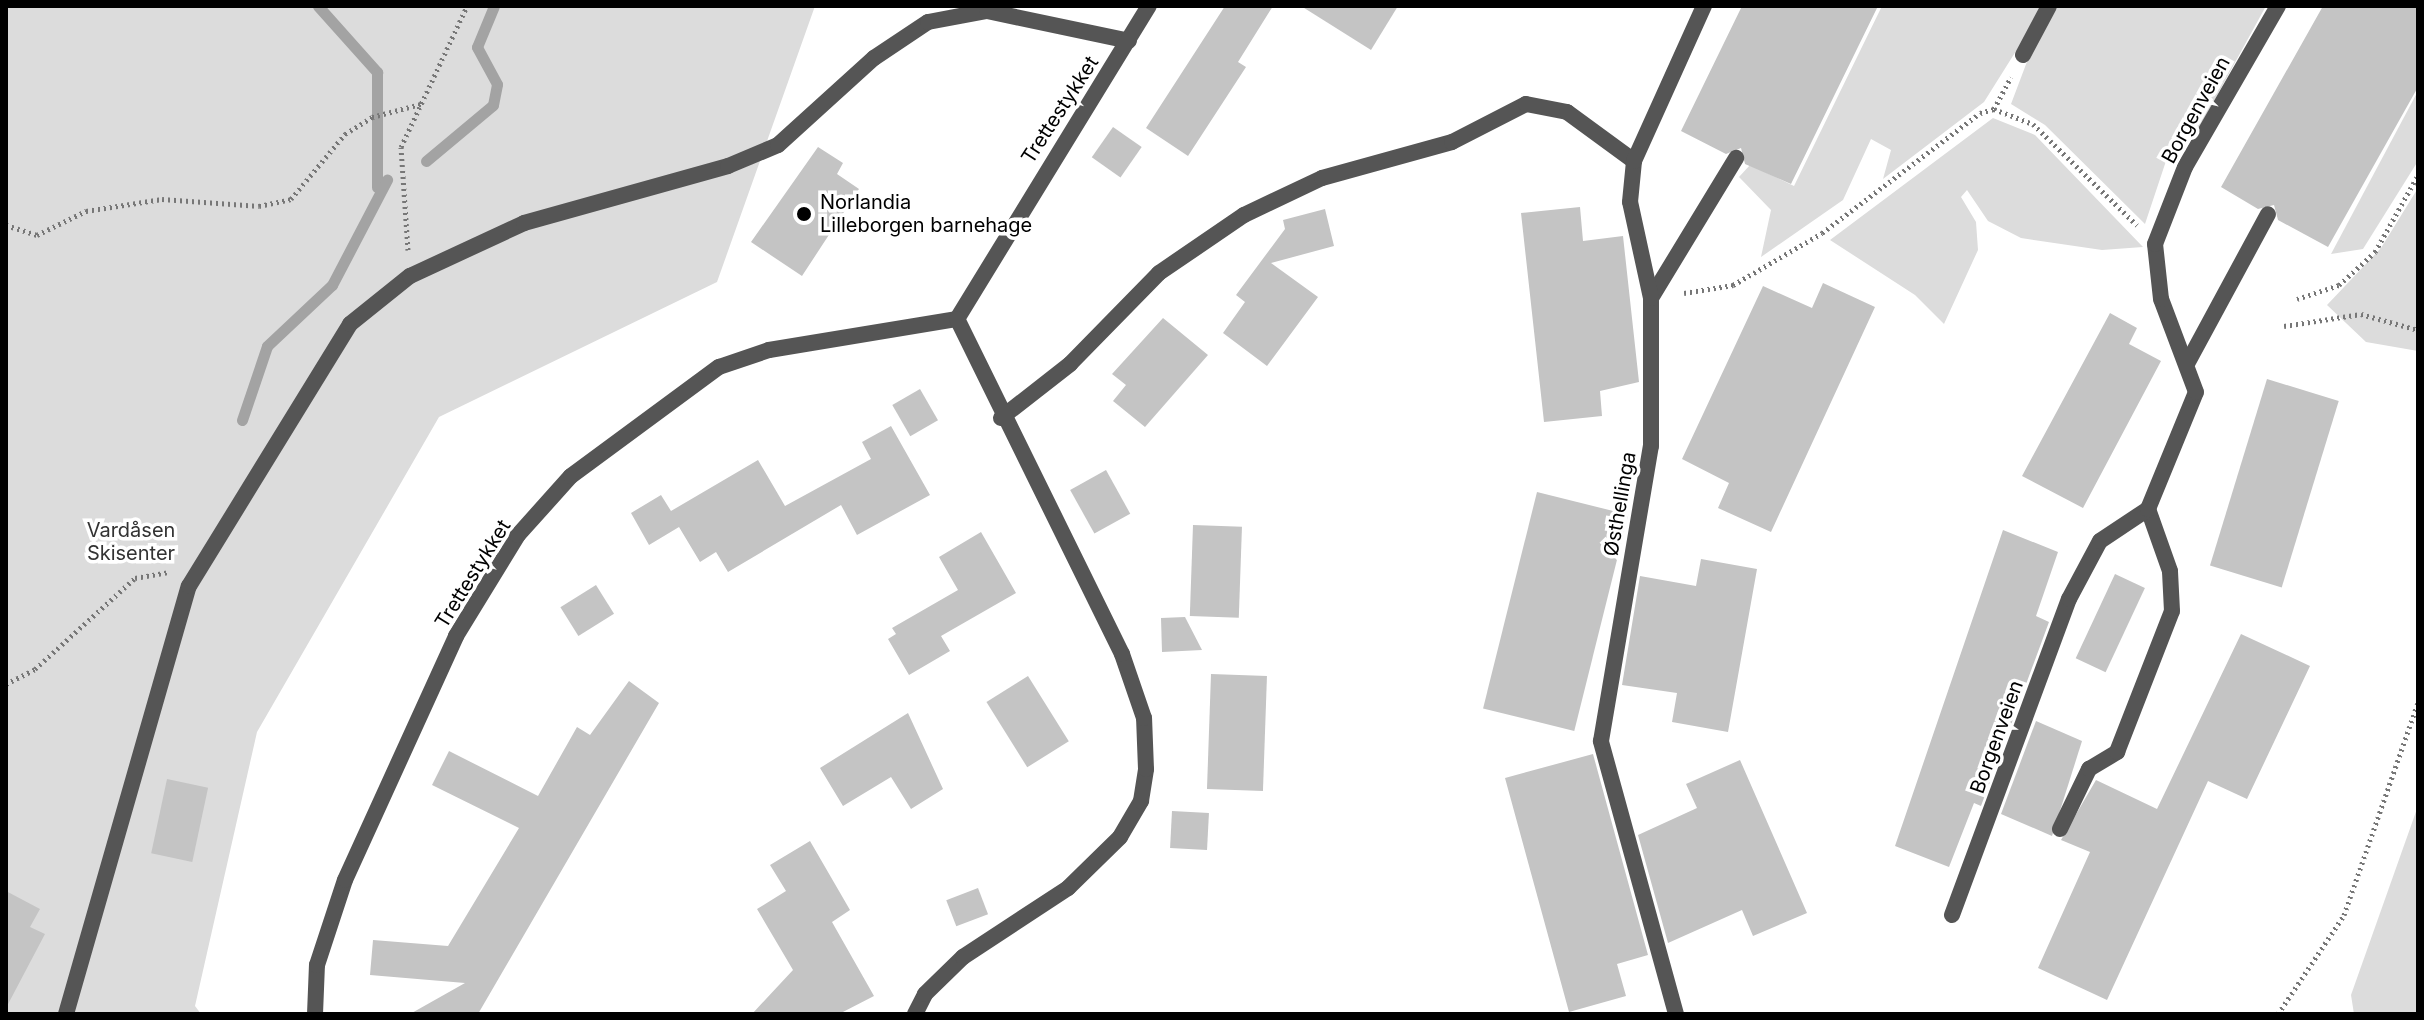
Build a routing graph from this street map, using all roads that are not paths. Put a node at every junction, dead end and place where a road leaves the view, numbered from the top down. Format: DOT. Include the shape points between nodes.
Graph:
graph roads {
  1 [pos="1149,6"];
  2 [pos="1704,6"];
  3 [pos="2049,6"];
  4 [pos="2278,6"];
  5 [pos="1129,41"];
  6 [pos="2023,55"];
  7 [pos="1736,158"];
  8 [pos="1634,161"];
  9 [pos="2268,214"];
  10 [pos="1651,298"];
  11 [pos="957,319"];
  12 [pos="2188,362"];
  13 [pos="1001,418"];
  14 [pos="2148,509"];
  15 [pos="2060,829"];
  16 [pos="1952,915"];
  17 [pos="66,1014"];
  18 [pos="315,1014"];
  19 [pos="915,1014"];
  20 [pos="1676,1014"];
  1 -- 5 [label="street, Trettestykket"];
  2 -- 8 [label="street, Østhellinga"];
  3 -- 6 [label="street"];
  4 -- 12 [label="street, Borgenveien" via="2185,167 2155,244 2161,299"];
  5 -- 11 [label="street, Trettestykket" via="1048,162"];
  5 -- 17 [label="street" via="987,11 928,22 874,58 778,145 728,166 524,223 410,276 350,324 189,586"];
  7 -- 10 [label="street"];
  8 -- 10 [label="street, Østhellinga" via="1630,202"];
  8 -- 13 [label="street" via="1567,112 1526,104 1452,142 1322,178 1244,215 1159,273 1070,364"];
  9 -- 12 [label="street"];
  10 -- 20 [label="street, Østhellinga" via="1651,446 1601,741"];
  11 -- 13 [label="street"];
  11 -- 18 [label="street, Trettestykket" via="769,350 719,367 571,476 518,535 456,636 404,743 345,880 317,965"];
  12 -- 14 [label="street, Borgenveien" via="2196,392"];
  13 -- 19 [label="street" via="1122,654 1144,718 1146,769 1141,801 1120,837 1068,888 963,957 925,994"];
  14 -- 15 [label="street" via="2170,571 2172,611 2117,752 2089,769"];
  14 -- 16 [label="street, Borgenveien" via="2100,541 2069,599"];
}
